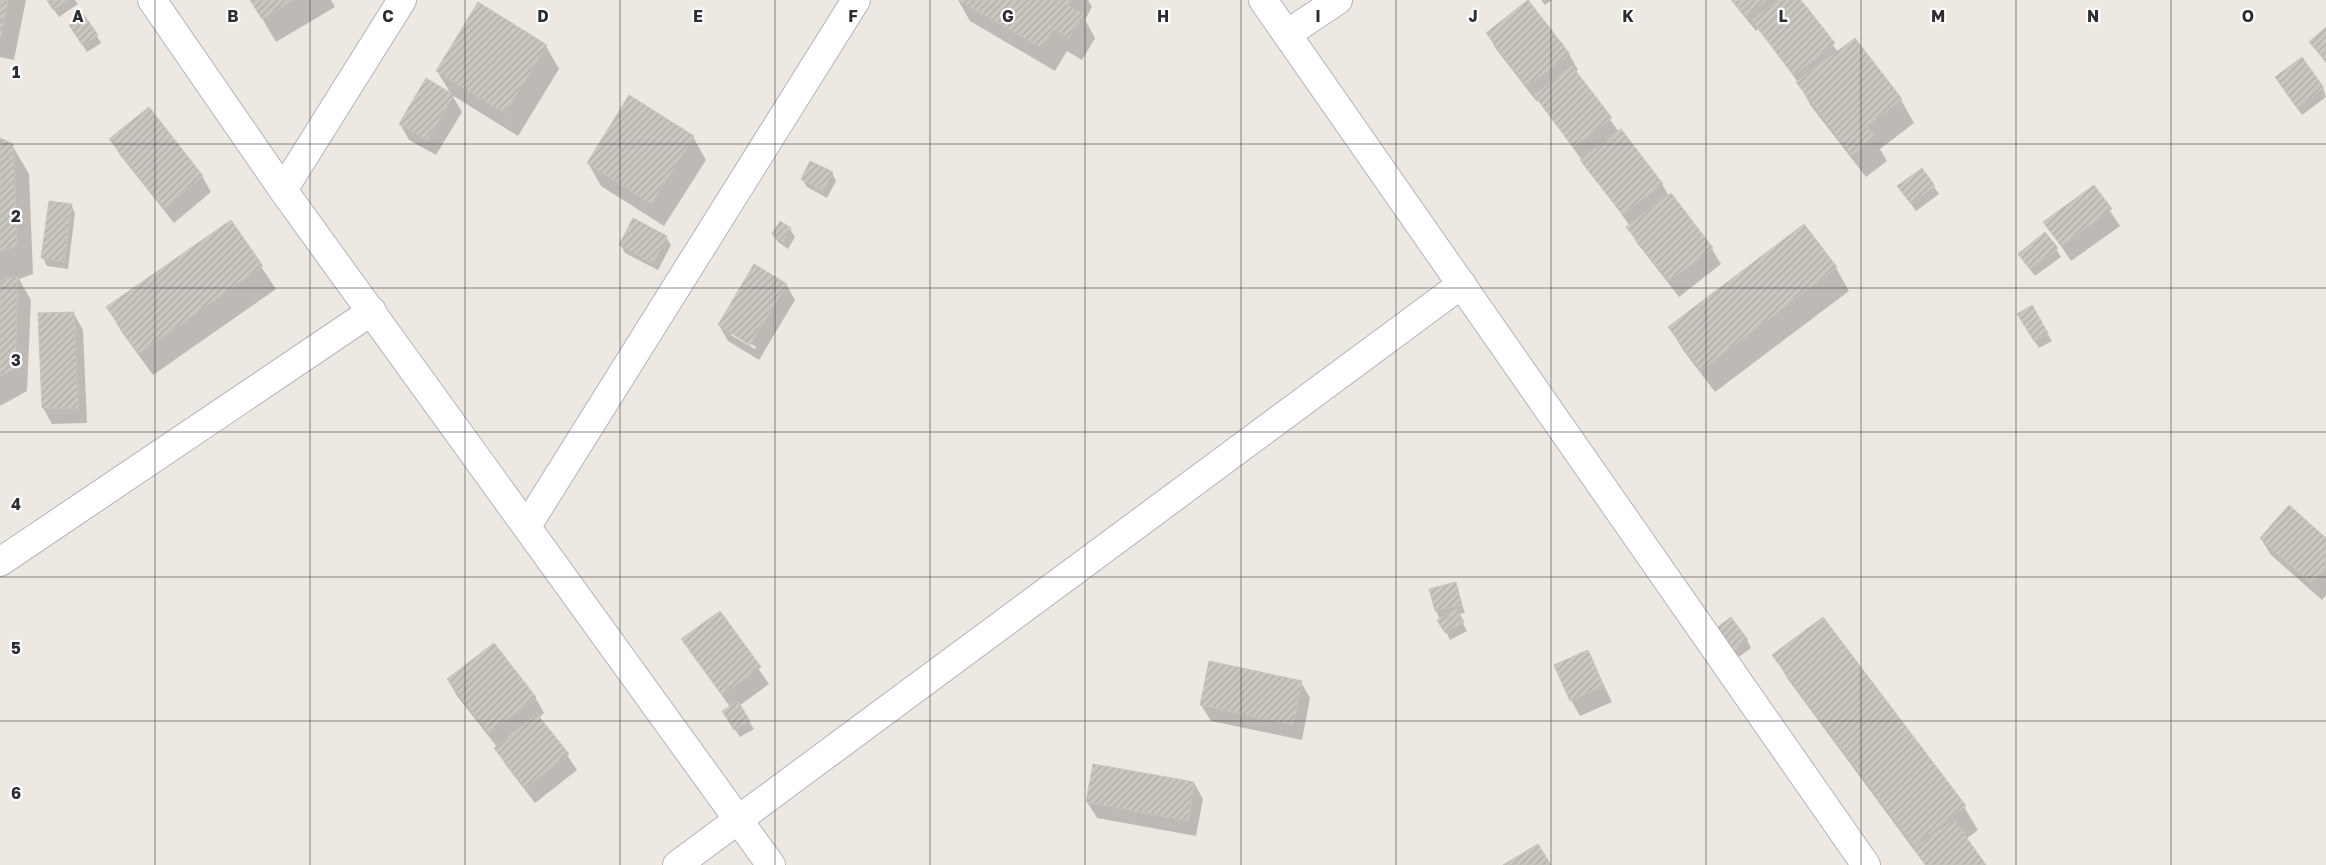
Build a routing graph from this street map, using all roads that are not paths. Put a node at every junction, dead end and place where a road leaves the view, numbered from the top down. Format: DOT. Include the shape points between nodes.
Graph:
graph roads {
  1 [pos="152,0"];
  2 [pos="402,0"];
  3 [pos="856,0"];
  4 [pos="1263,0"];
  5 [pos="1338,0"];
  6 [pos="1287,34"];
  7 [pos="283,190"];
  8 [pos="1462,284"];
  9 [pos="372,311"];
  10 [pos="527,526"];
  11 [pos="0,562"];
  12 [pos="740,820"];
  13 [pos="677,865"];
  14 [pos="771,865"];
  15 [pos="1866,865"];
  1 -- 7 [label="street"];
  2 -- 7 [label="street"];
  3 -- 10 [label="street"];
  4 -- 6 [label="street"];
  5 -- 6 [label="street"];
  6 -- 8 [label="street"];
  7 -- 9 [label="street"];
  8 -- 12 [label="street"];
  8 -- 15 [label="street"];
  9 -- 10 [label="street"];
  9 -- 11 [label="street"];
  10 -- 12 [label="street"];
  12 -- 13 [label="street"];
  12 -- 14 [label="street"];
}
